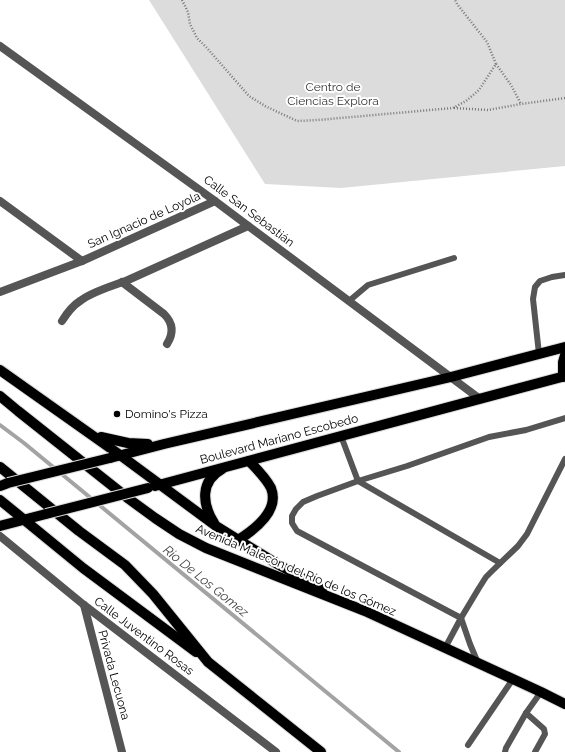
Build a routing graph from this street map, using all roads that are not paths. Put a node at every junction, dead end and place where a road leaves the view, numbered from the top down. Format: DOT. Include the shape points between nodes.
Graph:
graph roads {
  1 [pos="0,46"];
  2 [pos="0,201"];
  3 [pos="215,201"];
  4 [pos="248,226"];
  5 [pos="454,258"];
  6 [pos="82,261"];
  7 [pos="565,275"];
  8 [pos="122,282"];
  9 [pos="0,292"];
  10 [pos="349,301"];
  11 [pos="62,321"];
  12 [pos="167,344"];
  13 [pos="565,346"];
  14 [pos="539,354"];
  15 [pos="565,356"];
  16 [pos="0,370"];
  17 [pos="451,377"];
  18 [pos="564,379"];
  19 [pos="0,396"];
  20 [pos="480,399"];
  21 [pos="565,418"];
  22 [pos="94,435"];
  23 [pos="341,436"];
  24 [pos="164,444"];
  25 [pos="120,454"];
  26 [pos="565,460"];
  27 [pos="249,461"];
  28 [pos="227,466"];
  29 [pos="0,467"];
  30 [pos="358,481"];
  31 [pos="4,484"];
  32 [pos="160,485"];
  33 [pos="0,500"];
  34 [pos="24,520"];
  35 [pos="0,526"];
  36 [pos="216,526"];
  37 [pos="0,536"];
  38 [pos="238,540"];
  39 [pos="500,563"];
  40 [pos="84,605"];
  41 [pos="365,612"];
  42 [pos="461,618"];
  43 [pos="445,648"];
  44 [pos="208,662"];
  45 [pos="478,663"];
  46 [pos="513,679"];
  47 [pos="541,692"];
  48 [pos="565,704"];
  49 [pos="526,713"];
  50 [pos="468,745"];
  51 [pos="122,752"];
  52 [pos="276,752"];
  53 [pos="321,752"];
  54 [pos="505,752"];
  55 [pos="535,752"];
  1 -- 3 [label="street, Calle San Sebastián"];
  2 -- 6 [label="street"];
  3 -- 4 [label="street, Calle San Sebastián"];
  3 -- 6 [label="street, San Ignacio de Loyola"];
  4 -- 8 [label="street"];
  4 -- 10 [label="street, Calle San Sebastián"];
  5 -- 10 [label="lane" via="368,285"];
  6 -- 9 [label="street, San Ignacio de Loyola"];
  7 -- 14 [label="lane" via="540,281 535,288 533,299"];
  8 -- 11 [label="street" via="81,300"];
  8 -- 12 [label="street" via="168,318 172,329"];
  10 -- 17 [label="street, Calle San Sebastián"];
  13 -- 14 [label="main road, Boulevard Mariano Escobedo"];
  14 -- 17 [label="main road, Boulevard Mariano Escobedo"];
  15 -- 18 [label="main road"];
  16 -- 22 [label="main road"];
  17 -- 20 [label="street, Calle San Sebastián"];
  17 -- 24 [label="main road, Boulevard Mariano Escobedo"];
  18 -- 20 [label="main road, Boulevard Mariano Escobedo"];
  19 -- 41 [label="main road, Avenida Malecón del Río de los Gómez" via="129,499 179,534 206,548"];
  20 -- 23 [label="main road, Boulevard Mariano Escobedo"];
  21 -- 30 [label="lane" via="526,430 489,437"];
  22 -- 24 [label="main road" via="128,443"];
  22 -- 25 [label="main road"];
  23 -- 27 [label="main road, Boulevard Mariano Escobedo"];
  23 -- 30 [label="lane"];
  24 -- 25 [label="main road, Boulevard Mariano Escobedo"];
  25 -- 31 [label="main road, Boulevard Mariano Escobedo, bridge"];
  25 -- 32 [label="main road"];
  26 -- 39 [label="lane" via="527,534"];
  27 -- 28 [label="main road, Boulevard Mariano Escobedo"];
  27 -- 38 [label="main road" via="268,482 272,500 261,523"];
  28 -- 32 [label="main road, Boulevard Mariano Escobedo"];
  28 -- 36 [label="main road" via="214,474 205,493 206,506"];
  29 -- 44 [label="main road" via="125,565 153,594"];
  30 -- 39 [label="lane"];
  30 -- 42 [label="lane" via="303,502 292,516 292,523 297,531"];
  32 -- 34 [label="main road, Boulevard Mariano Escobedo, bridge"];
  32 -- 36 [label="main road"];
  33 -- 34 [label="main road"];
  34 -- 35 [label="main road, Boulevard Mariano Escobedo"];
  34 -- 44 [label="main road"];
  36 -- 38 [label="main road"];
  37 -- 40 [label="street, Calle Juventino Rosas"];
  38 -- 41 [label="main road"];
  39 -- 42 [label="lane" via="486,577"];
  40 -- 51 [label="street, Privada Lecuona"];
  40 -- 52 [label="street, Calle Juventino Rosas"];
  41 -- 43 [label="main road, Avenida Malecón del Río de los Gómez"];
  42 -- 43 [label="lane"];
  42 -- 45 [label="lane"];
  43 -- 45 [label="main road, Avenida Malecón del Río de los Gómez"];
  44 -- 53 [label="main road"];
  45 -- 46 [label="main road, Avenida Malecón del Río de los Gómez"];
  46 -- 47 [label="main road, Avenida Malecón del Río de los Gómez"];
  46 -- 50 [label="lane"];
  47 -- 48 [label="main road, Avenida Malecón del Río de los Gómez"];
  47 -- 49 [label="lane"];
  49 -- 54 [label="lane"];
  49 -- 55 [label="lane" via="545,731"];
}
